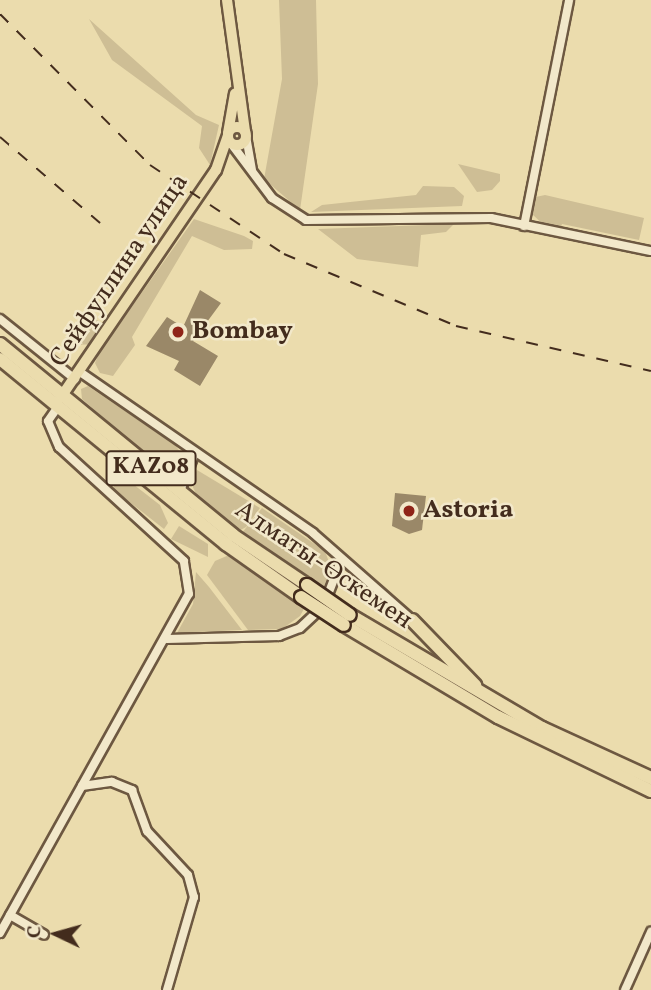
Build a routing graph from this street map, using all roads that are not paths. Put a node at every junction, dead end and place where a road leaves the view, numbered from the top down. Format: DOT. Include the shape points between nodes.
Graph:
graph roads {
  1 [pos="227,0"];
  2 [pos="569,0"];
  3 [pos="235,78"];
  4 [pos="236,139"];
  5 [pos="216,170"];
  6 [pos="254,176"];
  7 [pos="524,226"];
  8 [pos="651,251"];
  9 [pos="0,319"];
  10 [pos="0,344"];
  11 [pos="0,359"];
  12 [pos="78,376"];
  13 [pos="59,403"];
  14 [pos="195,453"];
  15 [pos="180,491"];
  16 [pos="341,561"];
  17 [pos="304,591"];
  18 [pos="329,592"];
  19 [pos="316,613"];
  20 [pos="347,620"];
  21 [pos="412,620"];
  22 [pos="167,639"];
  23 [pos="481,694"];
  24 [pos="651,778"];
  25 [pos="82,786"];
  26 [pos="651,791"];
  27 [pos="10,915"];
  28 [pos="651,932"];
  29 [pos="0,933"];
  30 [pos="44,936"];
  31 [pos="167,990"];
  32 [pos="625,990"];
  1 -- 3 [label="main road"];
  2 -- 7 [label="street"];
  3 -- 4 [label="main road"];
  3 -- 4 [label="main road"];
  4 -- 5 [label="main road"];
  4 -- 5 [label="main road"];
  4 -- 6 [label="street"];
  4 -- 6 [label="street"];
  5 -- 12 [label="main road, Сейфуллина улица"];
  6 -- 7 [label="street" via="280,206 306,220 491,218"];
  7 -- 8 [label="street"];
  9 -- 12 [label="street"];
  10 -- 13 [label="highway, Алматы-Өскемен / KAZ08"];
  11 -- 13 [label="highway, Алматы-Өскемен / KAZ08"];
  12 -- 13 [label="main road, Сейфуллина улица"];
  12 -- 14 [label="street"];
  13 -- 15 [label="highway, Алматы-Өскемен / KAZ08"];
  13 -- 17 [label="highway, Алматы-Өскемен / KAZ08"];
  13 -- 22 [label="street" via="48,421 59,447 184,561 189,594"];
  14 -- 15 [label="street"];
  14 -- 16 [label="street" via="313,533"];
  15 -- 17 [label="highway, Алматы-Өскемен / KAZ08"];
  16 -- 18 [label="street"];
  16 -- 21 [label="street"];
  17 -- 20 [label="highway, Алматы-Өскемен / KAZ08, bridge"];
  19 -- 22 [label="street" via="300,628 279,635"];
  20 -- 23 [label="highway, Алматы-Өскемен / KAZ08"];
  20 -- 26 [label="highway, Алматы-Өскемен / KAZ08" via="498,717"];
  21 -- 23 [label="highway"];
  22 -- 25 [label="street"];
  23 -- 24 [label="highway, Алматы-Өскемен / KAZ08"];
  25 -- 27 [label="street"];
  25 -- 31 [label="street" via="113,782 132,790 147,831 188,876 192,908"];
  27 -- 29 [label="street"];
  27 -- 30 [label="street"];
  28 -- 32 [label="street"];
}
